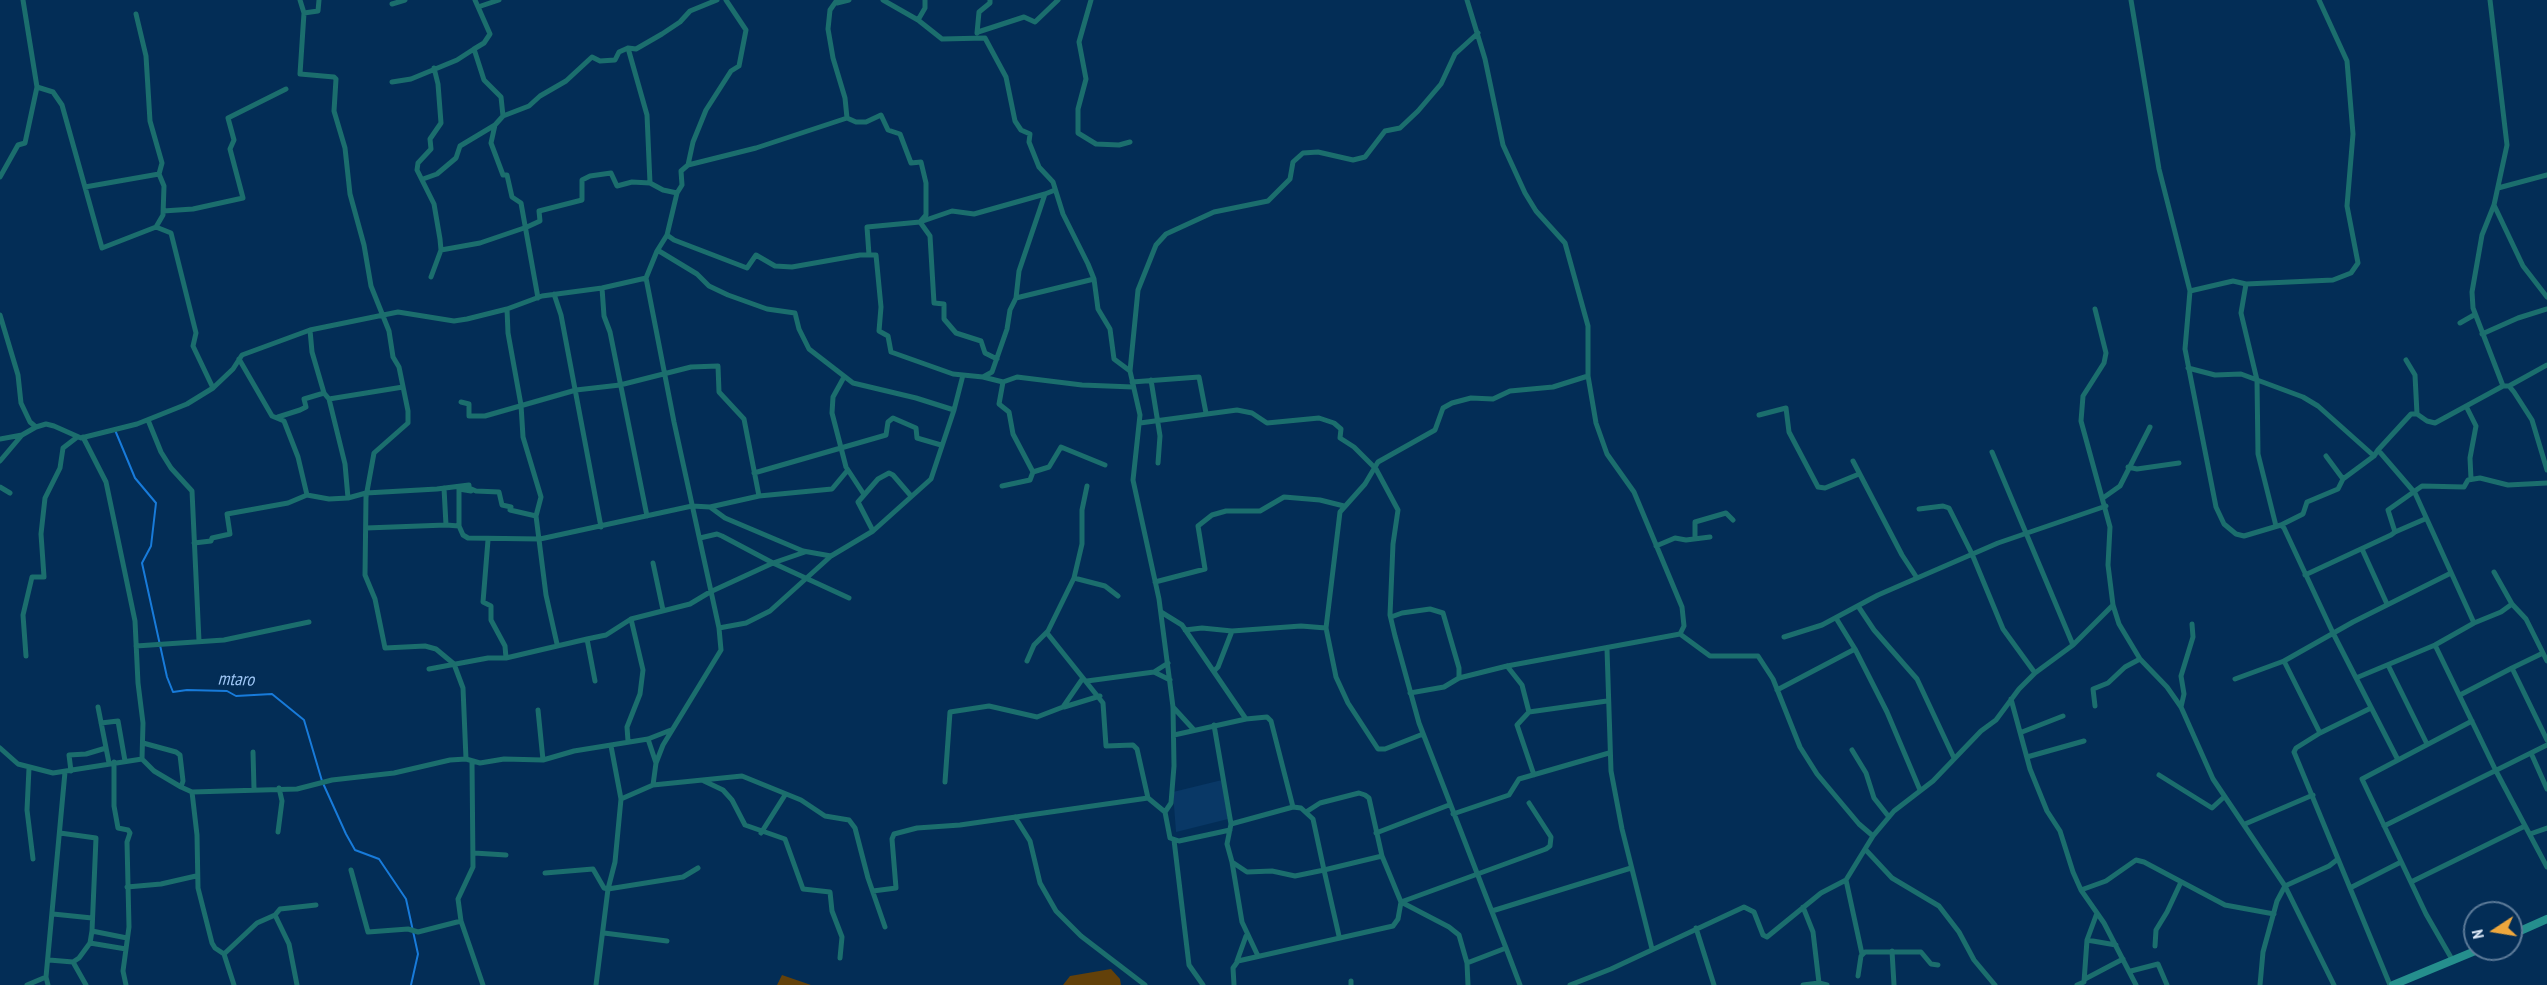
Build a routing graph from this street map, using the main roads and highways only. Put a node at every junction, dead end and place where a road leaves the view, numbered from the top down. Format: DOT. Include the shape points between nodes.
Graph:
graph roads {
  1 [pos="2547,919"];
  2 [pos="2523,930"];
  3 [pos="2463,956"];
  4 [pos="2391,985"];
  1 -- 2 [label="main road"];
  3 -- 4 [label="main road"];
}
